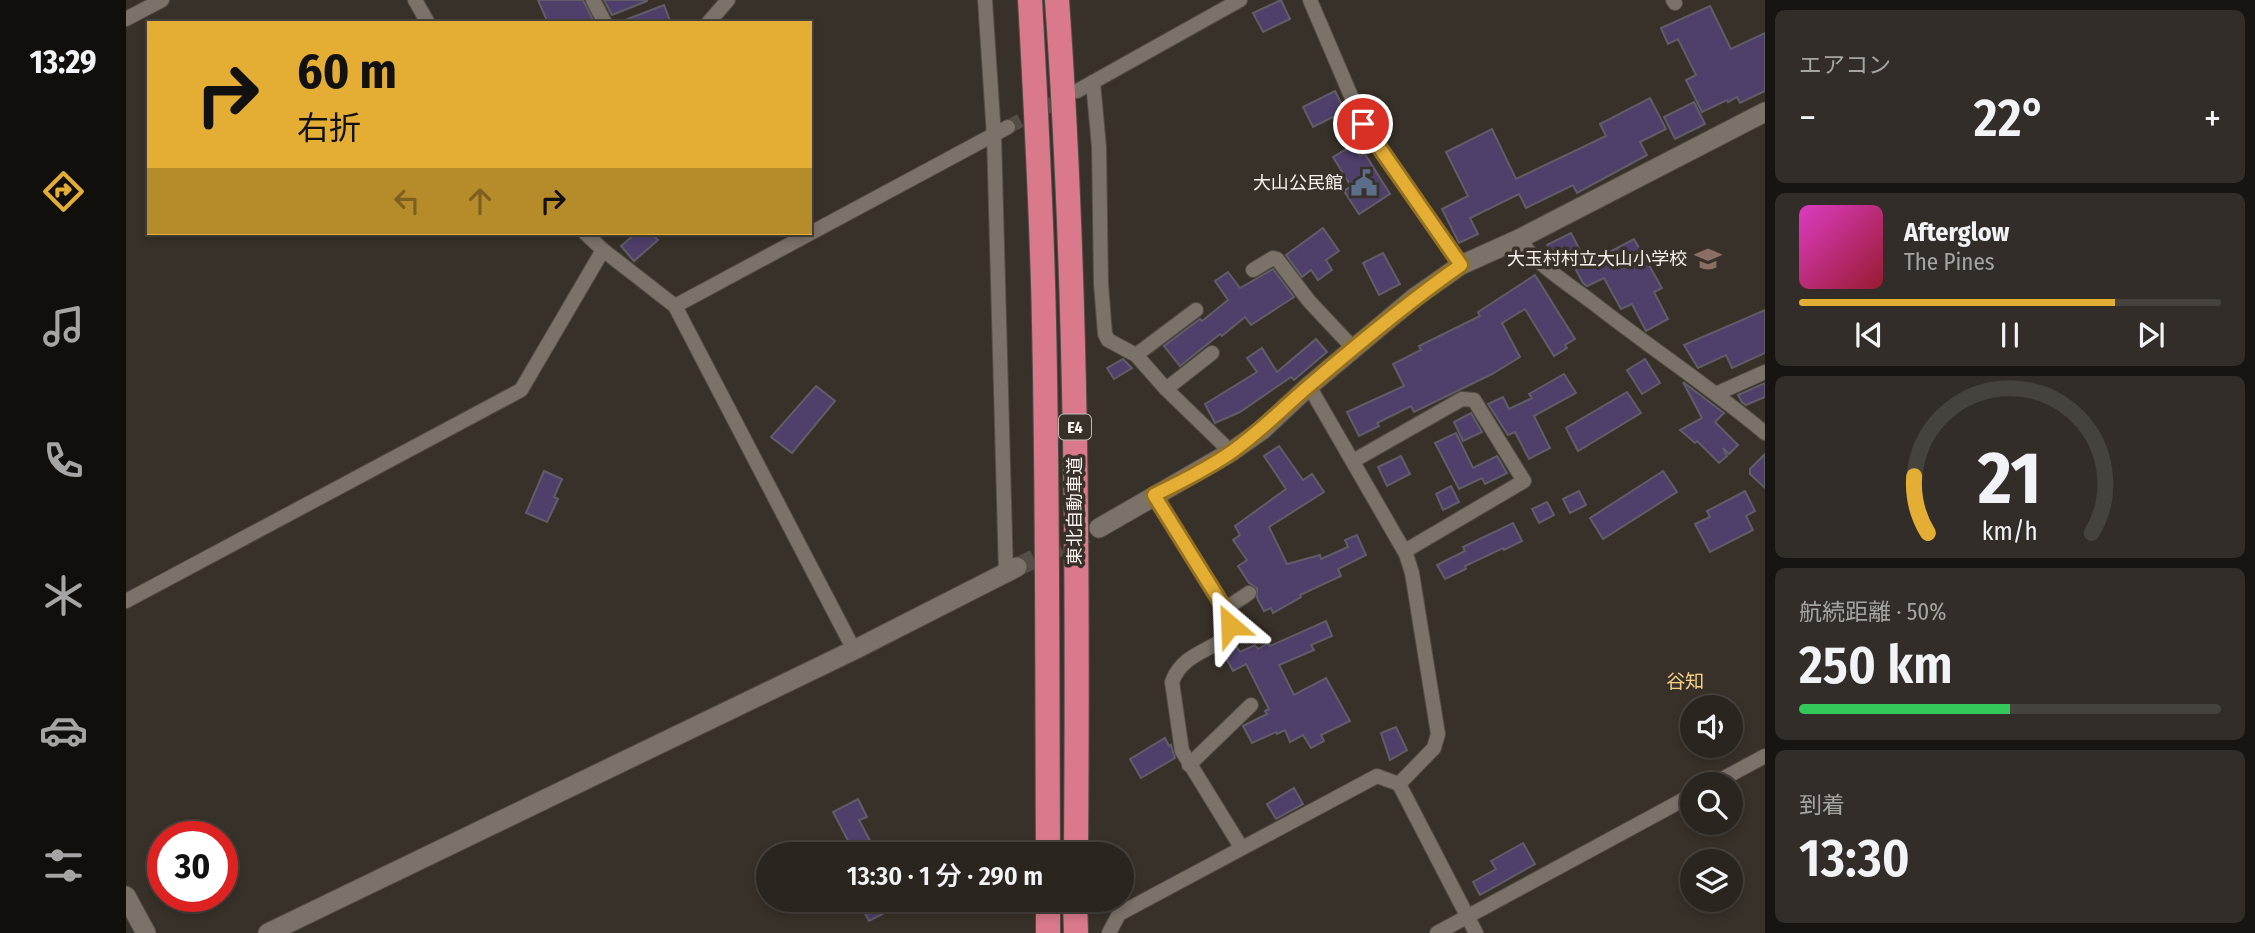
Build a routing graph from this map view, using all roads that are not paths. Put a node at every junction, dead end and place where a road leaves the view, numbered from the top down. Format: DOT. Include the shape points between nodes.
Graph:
graph roads {
  1 [pos="162,0"];
  2 [pos="415,0"];
  3 [pos="593,0"];
  4 [pos="728,0"];
  5 [pos="985,0"];
  6 [pos="1030,0"];
  7 [pos="1057,0"];
  8 [pos="1240,0"];
  9 [pos="1310,0"];
  10 [pos="126,19"];
  11 [pos="427,21"];
  12 [pos="604,21"];
  13 [pos="710,21"];
  14 [pos="1093,82"];
  15 [pos="1077,91"];
  16 [pos="1765,112"];
  17 [pos="1008,127"];
  18 [pos="994,136"];
  19 [pos="812,233"];
  20 [pos="586,235"];
  21 [pos="808,235"];
  22 [pos="1519,239"];
  23 [pos="603,250"];
  24 [pos="1461,265"];
  25 [pos="1254,270"];
  26 [pos="675,306"];
  27 [pos="1196,310"];
  28 [pos="1354,349"];
  29 [pos="1212,353"];
  30 [pos="1136,355"];
  31 [pos="1765,372"];
  32 [pos="1309,386"];
  33 [pos="1166,388"];
  34 [pos="1718,393"];
  35 [pos="1765,433"];
  36 [pos="1231,452"];
  37 [pos="1353,461"];
  38 [pos="1154,495"];
  39 [pos="1098,528"];
  40 [pos="1405,551"];
  41 [pos="1012,570"];
  42 [pos="1249,593"];
  43 [pos="126,601"];
  44 [pos="1225,609"];
  45 [pos="854,650"];
  46 [pos="1251,705"];
  47 [pos="1765,756"];
  48 [pos="1189,765"];
  49 [pos="1735,772"];
  50 [pos="1399,783"];
  51 [pos="1680,801"];
  52 [pos="1048,842"];
  53 [pos="1076,842"];
  54 [pos="1241,847"];
  55 [pos="126,895"];
  56 [pos="1048,912"];
  57 [pos="1075,912"];
  58 [pos="1466,916"];
  59 [pos="146,933"];
  60 [pos="268,933"];
  61 [pos="1048,933"];
  62 [pos="1076,933"];
  63 [pos="1109,933"];
  64 [pos="1437,933"];
  65 [pos="1476,933"];
  1 -- 10 [label="street"];
  2 -- 11 [label="street"];
  3 -- 12 [label="street"];
  4 -- 13 [label="street"];
  5 -- 18 [label="street"];
  6 -- 52 [label="highway, 東北自動車道 / E4" via="1045,335"];
  7 -- 53 [label="highway, 東北自動車道 / E4" via="1073,319"];
  8 -- 14 [label="street"];
  9 -- 24 [label="street" via="1363,124"];
  14 -- 15 [label="street"];
  14 -- 30 [label="street" via="1100,147 1105,334"];
  16 -- 22 [label="street"];
  17 -- 18 [label="street"];
  18 -- 19 [label="street"];
  18 -- 41 [label="street"];
  20 -- 23 [label="street"];
  21 -- 26 [label="street"];
  22 -- 24 [label="street"];
  22 -- 34 [label="street" via="1528,253 1574,289"];
  23 -- 26 [label="street"];
  23 -- 43 [label="street" via="521,390"];
  24 -- 28 [label="street"];
  25 -- 28 [label="street" via="1277,259"];
  26 -- 45 [label="street"];
  27 -- 30 [label="street"];
  28 -- 32 [label="street"];
  29 -- 33 [label="street"];
  30 -- 33 [label="street"];
  31 -- 34 [label="street"];
  32 -- 36 [label="street"];
  32 -- 37 [label="street"];
  33 -- 36 [label="street"];
  34 -- 35 [label="street"];
  36 -- 38 [label="street"];
  37 -- 40 [label="street"];
  37 -- 40 [label="street" via="1462,399 1474,400 1524,481"];
  38 -- 39 [label="street"];
  38 -- 44 [label="street"];
  40 -- 50 [label="street" via="1438,734 1434,748"];
  41 -- 45 [label="street"];
  42 -- 44 [label="street"];
  44 -- 48 [label="street" via="1229,631 1184,662 1172,682 1182,751"];
  45 -- 60 [label="street"];
  46 -- 48 [label="street"];
  47 -- 49 [label="street"];
  48 -- 54 [label="street"];
  50 -- 54 [label="street" via="1377,776"];
  50 -- 58 [label="street"];
  51 -- 58 [label="street"];
  54 -- 63 [label="street" via="1119,914"];
  55 -- 59 [label="street"];
  56 -- 61 [label="highway"];
  57 -- 62 [label="highway"];
  58 -- 64 [label="street"];
  58 -- 65 [label="street"];
}
